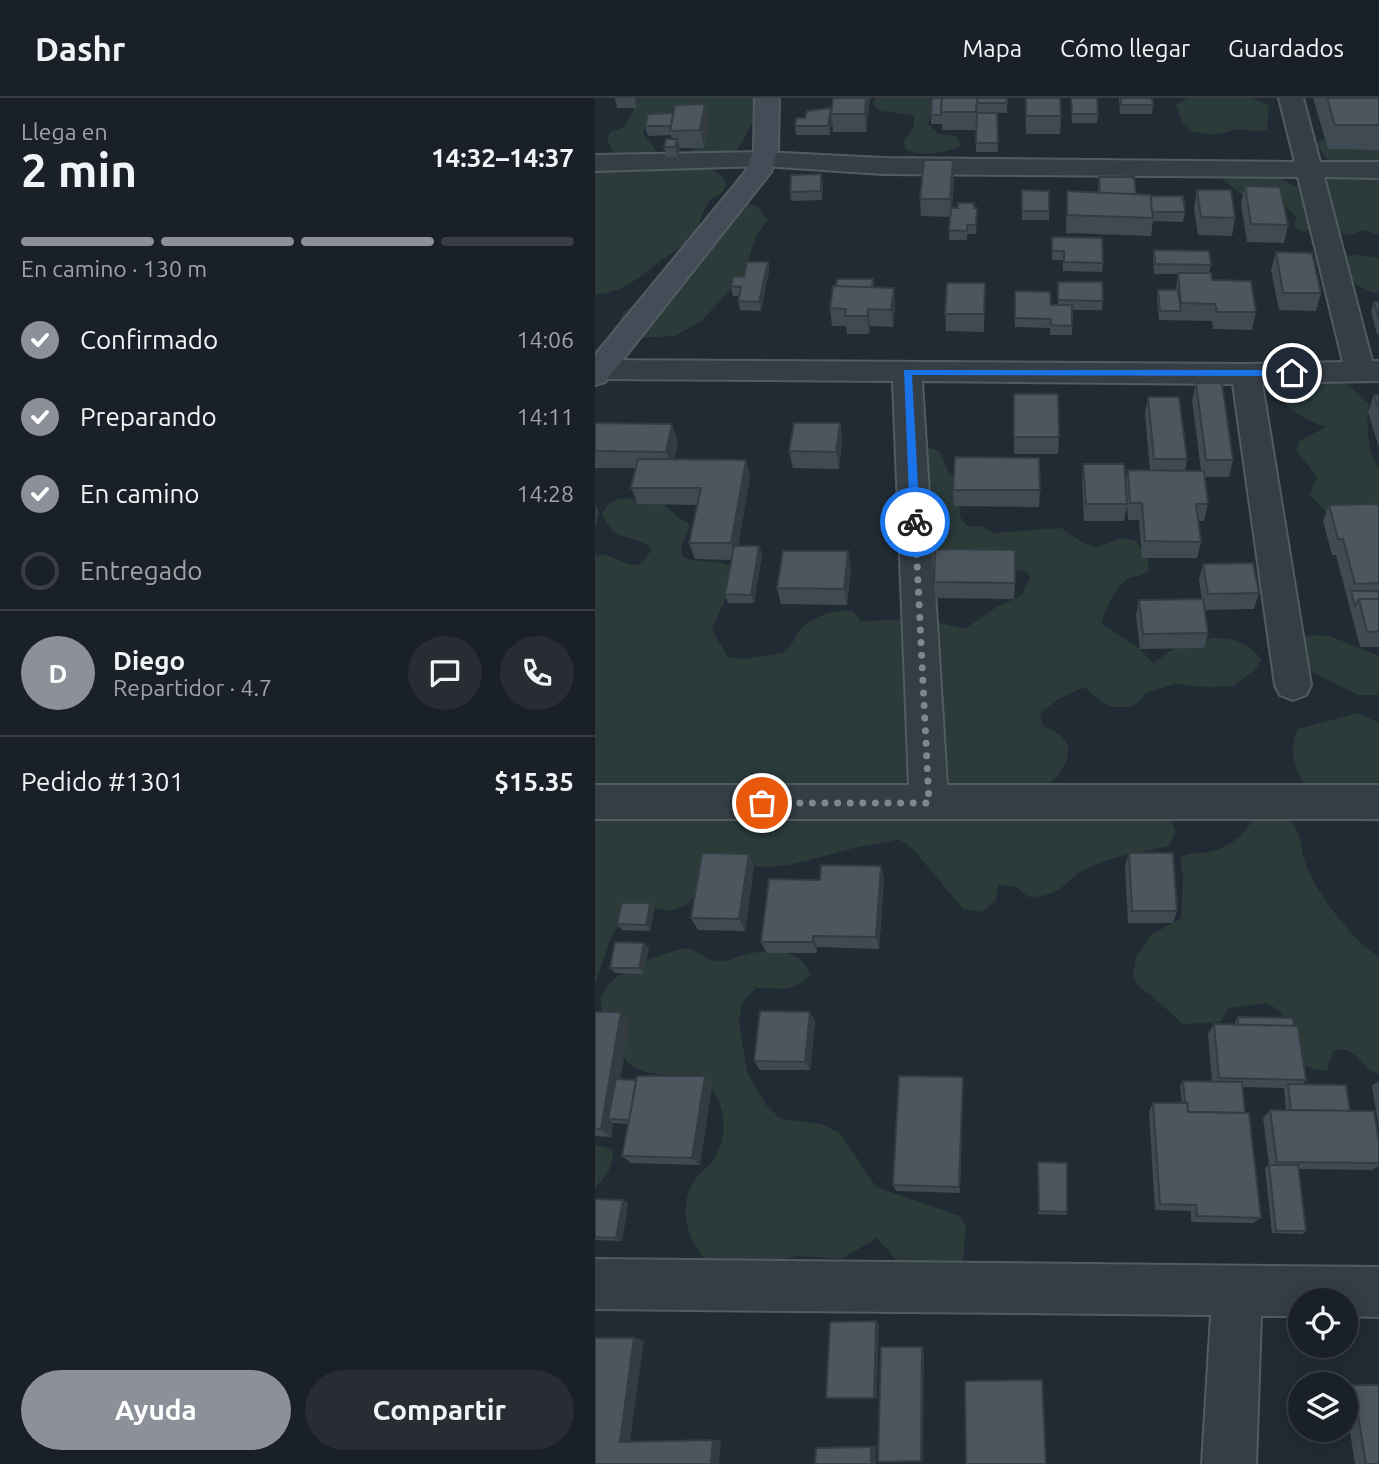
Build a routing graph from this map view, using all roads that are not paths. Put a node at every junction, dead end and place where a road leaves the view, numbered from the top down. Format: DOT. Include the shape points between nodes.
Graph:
graph roads {
  1 [pos="767,98"];
  2 [pos="1291,98"];
  3 [pos="763,159"];
  4 [pos="595,163"];
  5 [pos="1379,170"];
  6 [pos="1308,171"];
  7 [pos="1369,371"];
  8 [pos="597,372"];
  9 [pos="907,372"];
  10 [pos="1246,374"];
  11 [pos="1293,685"];
  12 [pos="1379,802"];
  13 [pos="595,803"];
  14 [pos="929,803"];
  15 [pos="595,1284"];
  16 [pos="1237,1291"];
  17 [pos="1379,1292"];
  18 [pos="1229,1464"];
  1 -- 3 [label="street"];
  2 -- 6 [label="street"];
  3 -- 4 [label="street"];
  3 -- 6 [label="street" via="883,166"];
  3 -- 8 [label="street" via="758,172"];
  5 -- 6 [label="street"];
  6 -- 7 [label="street"];
  7 -- 10 [label="street"];
  8 -- 9 [label="street"];
  9 -- 10 [label="street"];
  9 -- 14 [label="street"];
  10 -- 11 [label="street"];
  12 -- 14 [label="street"];
  13 -- 14 [label="street"];
  15 -- 16 [label="street"];
  16 -- 17 [label="street"];
  16 -- 18 [label="street"];
}
